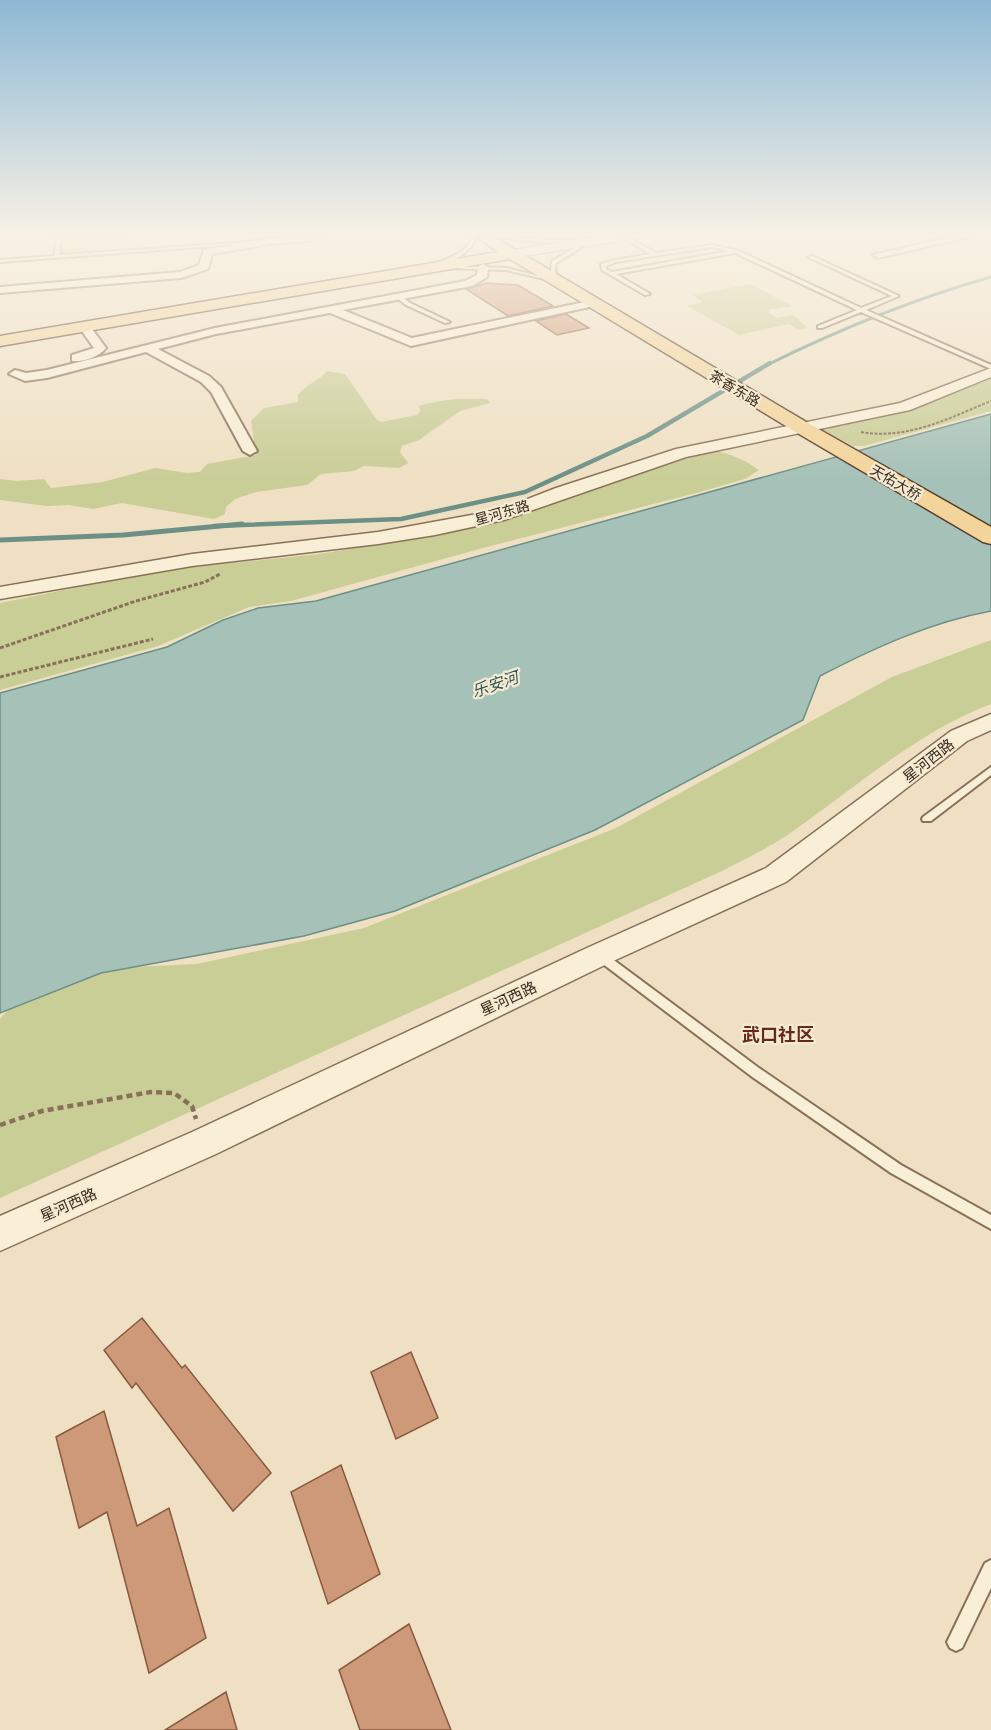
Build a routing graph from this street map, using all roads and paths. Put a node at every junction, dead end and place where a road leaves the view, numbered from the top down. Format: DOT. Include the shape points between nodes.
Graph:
graph roads {
  1 [pos="139,318"];
  2 [pos="284,318"];
  3 [pos="351,318"];
  4 [pos="438,318"];
  5 [pos="525,318"];
  6 [pos="618,318"];
  7 [pos="844,318"];
  8 [pos="877,318"];
  9 [pos="447,322"];
  10 [pos="85,327"];
  11 [pos="820,327"];
  12 [pos="0,341"];
  13 [pos="147,348"];
  14 [pos="991,367"];
  15 [pos="991,372"];
  16 [pos="15,374"];
  17 [pos="0,377"];
  18 [pos="991,401"];
  19 [pos="837,420"];
  20 [pos="801,427"];
  21 [pos="250,451"];
  22 [pos="991,537"];
  23 [pos="236,555"];
  24 [pos="0,593"];
  25 [pos="153,639"];
  26 [pos="0,648"];
  27 [pos="0,677"];
  28 [pos="991,721"];
  29 [pos="991,770"];
  30 [pos="927,819"];
  31 [pos="599,955"];
  32 [pos="0,1125"];
  33 [pos="204,1143"];
  34 [pos="991,1222"];
  35 [pos="0,1234"];
  36 [pos="991,1569"];
  37 [pos="956,1642"];
  1 -- 10 [label="main road"];
  2 -- 13 [label="street"];
  3 -- 5 [label="street" via="411,342"];
  4 -- 9 [label="lane"];
  6 -- 20 [label="main road, 茶香东路"];
  7 -- 11 [label="lane"];
  8 -- 14 [label="lane"];
  10 -- 12 [label="main road"];
  10 -- 16 [label="street" via="99,350"];
  13 -- 16 [label="street" via="47,374"];
  13 -- 21 [label="street" via="205,379 216,390"];
  15 -- 19 [label="street, 星河东路" via="904,406"];
  16 -- 17 [label="street"];
  18 -- 19 [label="path" via="899,433 867,433"];
  19 -- 20 [label="street, 星河东路"];
  20 -- 22 [label="main road, 天佑大桥"];
  20 -- 23 [label="street, 星河东路" via="682,453 504,514 378,538"];
  23 -- 24 [label="street, 星河东路"];
  23 -- 26 [label="path" via="218,575 205,582 136,601"];
  25 -- 27 [label="path"];
  28 -- 31 [label="street, 星河西路" via="959,736 776,875"];
  29 -- 30 [label="lane"];
  31 -- 33 [label="street, 星河西路"];
  31 -- 34 [label="lane" via="755,1072 896,1169"];
  32 -- 33 [label="path" via="42,1111 151,1092 174,1093 192,1106"];
  33 -- 35 [label="street, 星河西路"];
  36 -- 37 [label="lane"];
}
